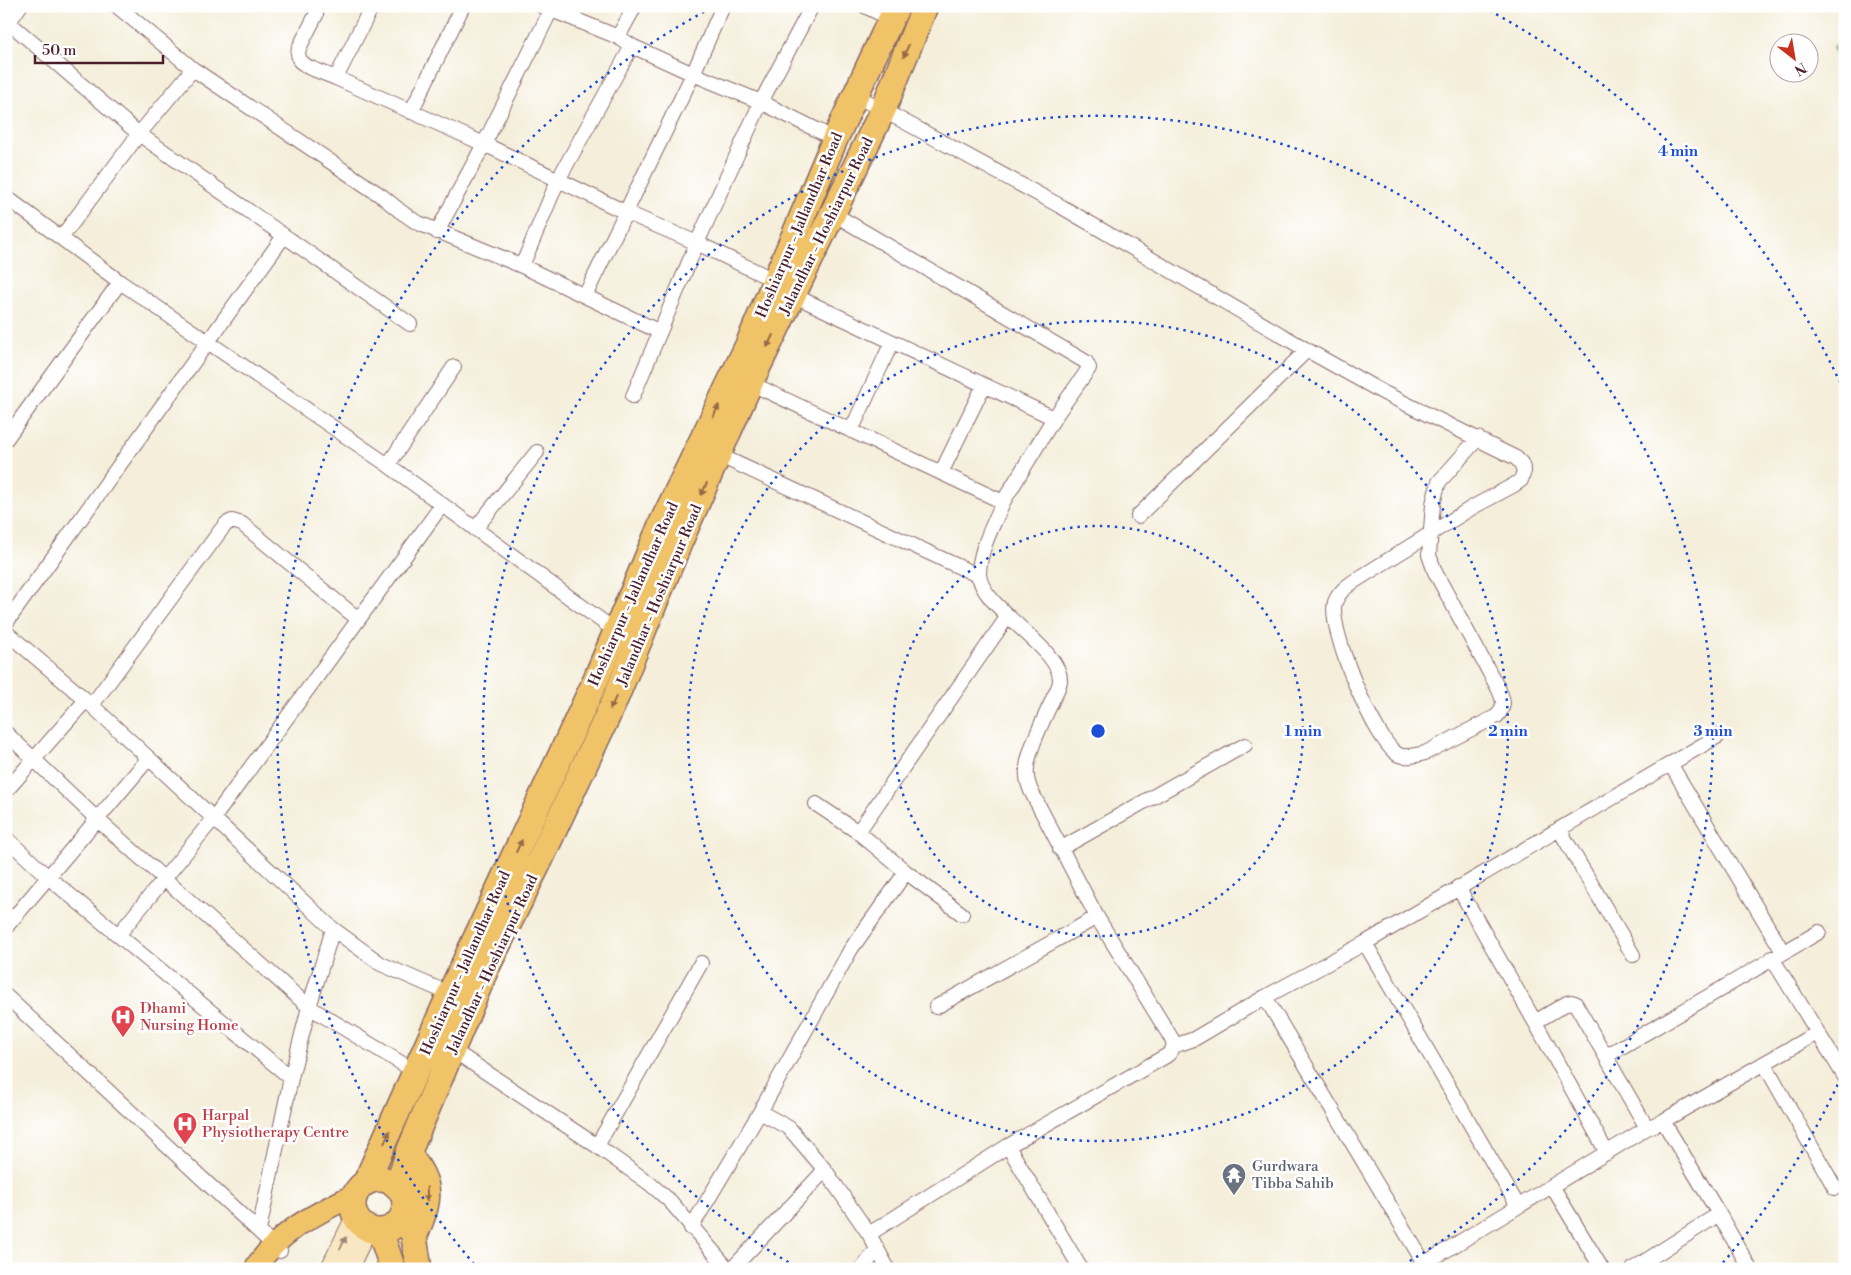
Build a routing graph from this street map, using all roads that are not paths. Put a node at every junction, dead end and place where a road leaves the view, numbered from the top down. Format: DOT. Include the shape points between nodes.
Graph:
graph roads {
  1 [pos="20,6"];
  2 [pos="117,6"];
  3 [pos="316,6"];
  4 [pos="372,6"];
  5 [pos="463,6"];
  6 [pos="635,6"];
  7 [pos="723,6"];
  8 [pos="812,6"];
  9 [pos="865,6"];
  10 [pos="925,6"];
  11 [pos="549,8"];
  12 [pos="894,12"];
  13 [pos="8,21"];
  14 [pos="618,37"];
  15 [pos="632,46"];
  16 [pos="193,69"];
  17 [pos="693,74"];
  18 [pos="336,78"];
  19 [pos="855,95"];
  20 [pos="761,102"];
  21 [pos="883,110"];
  22 [pos="411,112"];
  23 [pos="139,134"];
  24 [pos="836,139"];
  25 [pos="484,144"];
  26 [pos="558,180"];
  27 [pos="6,197"];
  28 [pos="625,212"];
  29 [pos="832,214"];
  30 [pos="437,232"];
  31 [pos="284,236"];
  32 [pos="61,238"];
  33 [pos="698,243"];
  34 [pos="522,266"];
  35 [pos="120,282"];
  36 [pos="784,288"];
  37 [pos="585,296"];
  38 [pos="410,324"];
  39 [pos="660,332"];
  40 [pos="207,341"];
  41 [pos="892,342"];
  42 [pos="1307,350"];
  43 [pos="454,367"];
  44 [pos="750,383"];
  45 [pos="984,385"];
  46 [pos="633,396"];
  47 [pos="1054,418"];
  48 [pos="851,431"];
  49 [pos="1478,438"];
  50 [pos="6,439"];
  51 [pos="710,450"];
  52 [pos="536,452"];
  53 [pos="388,466"];
  54 [pos="941,473"];
  55 [pos="1003,502"];
  56 [pos="442,505"];
  57 [pos="1138,516"];
  58 [pos="475,529"];
  59 [pos="1431,532"];
  60 [pos="979,576"];
  61 [pos="1008,616"];
  62 [pos="358,619"];
  63 [pos="6,623"];
  64 [pos="6,632"];
  65 [pos="617,632"];
  66 [pos="89,703"];
  67 [pos="6,733"];
  68 [pos="1718,736"];
  69 [pos="1245,745"];
  70 [pos="148,759"];
  71 [pos="35,760"];
  72 [pos="1671,766"];
  73 [pos="6,791"];
  74 [pos="816,804"];
  75 [pos="213,819"];
  76 [pos="98,820"];
  77 [pos="1559,829"];
  78 [pos="858,832"];
  79 [pos="6,838"];
  80 [pos="1060,849"];
  81 [pos="906,872"];
  82 [pos="48,877"];
  83 [pos="165,879"];
  84 [pos="1458,887"];
  85 [pos="962,914"];
  86 [pos="1097,917"];
  87 [pos="6,928"];
  88 [pos="333,929"];
  89 [pos="1819,932"];
  90 [pos="119,934"];
  91 [pos="1365,943"];
  92 [pos="1634,955"];
  93 [pos="1777,955"];
  94 [pos="701,963"];
  95 [pos="450,994"];
  96 [pos="6,996"];
  97 [pos="1265,997"];
  98 [pos="309,1008"];
  99 [pos="936,1008"];
  100 [pos="1535,1022"];
  101 [pos="1817,1033"];
  102 [pos="1174,1046"];
  103 [pos="451,1049"];
  104 [pos="1606,1056"];
  105 [pos="1764,1063"];
  106 [pos="416,1072"];
  107 [pos="1845,1077"];
  108 [pos="292,1078"];
  109 [pos="760,1112"];
  110 [pos="1663,1120"];
  111 [pos="1647,1128"];
  112 [pos="597,1146"];
  113 [pos="1008,1146"];
  114 [pos="1607,1153"];
  115 [pos="408,1154"];
  116 [pos="825,1170"];
  117 [pos="1552,1186"];
  118 [pos="1834,1188"];
  119 [pos="401,1197"];
  120 [pos="1518,1206"];
  121 [pos="363,1211"];
  122 [pos="1719,1214"];
  123 [pos="691,1228"];
  124 [pos="869,1234"];
  125 [pos="414,1237"];
  126 [pos="271,1241"];
  127 [pos="877,1249"];
  128 [pos="255,1267"];
  129 [pos="1418,1267"];
  130 [pos="330,1269"];
  131 [pos="348,1269"];
  132 [pos="393,1269"];
  133 [pos="419,1269"];
  134 [pos="728,1269"];
  135 [pos="732,1269"];
  136 [pos="862,1269"];
  137 [pos="888,1269"];
  138 [pos="1081,1269"];
  139 [pos="1602,1269"];
  140 [pos="1633,1269"];
  141 [pos="1750,1269"];
  1 -- 13 [label="street"];
  2 -- 16 [label="street"];
  3 -- 18 [label="street" via="316,15 298,54 300,61 308,67"];
  4 -- 18 [label="street"];
  5 -- 22 [label="street"];
  6 -- 14 [label="street"];
  7 -- 17 [label="street"];
  8 -- 20 [label="street"];
  9 -- 12 [label="street"];
  10 -- 21 [label="highway, Jalandhar - Hoshiarpur Road, one-way"];
  11 -- 14 [label="street"];
  11 -- 25 [label="street"];
  12 -- 19 [label="highway, Hoshiarpur - Jallandhar Road"];
  13 -- 23 [label="street"];
  14 -- 15 [label="street"];
  15 -- 17 [label="street"];
  15 -- 26 [label="street"];
  16 -- 23 [label="street"];
  16 -- 30 [label="street" via="400,211"];
  17 -- 20 [label="street"];
  17 -- 28 [label="street"];
  18 -- 22 [label="street"];
  19 -- 21 [label="street"];
  19 -- 24 [label="highway, Hoshiarpur - Jallandhar Road"];
  20 -- 24 [label="street"];
  20 -- 33 [label="street"];
  21 -- 29 [label="highway, Jalandhar - Hoshiarpur Road"];
  21 -- 42 [label="street" via="1062,208"];
  22 -- 25 [label="street"];
  23 -- 31 [label="street"];
  23 -- 32 [label="street"];
  24 -- 36 [label="highway, Hoshiarpur - Jallandhar Road"];
  25 -- 26 [label="street"];
  25 -- 30 [label="street"];
  26 -- 28 [label="street"];
  26 -- 34 [label="street"];
  27 -- 32 [label="street"];
  28 -- 33 [label="street"];
  28 -- 37 [label="street"];
  29 -- 36 [label="highway, Jalandhar - Hoshiarpur Road"];
  29 -- 47 [label="street" via="1086,362 1085,374"];
  30 -- 34 [label="street"];
  31 -- 38 [label="street"];
  31 -- 40 [label="street"];
  32 -- 35 [label="street"];
  33 -- 36 [label="street"];
  33 -- 39 [label="street"];
  34 -- 37 [label="street"];
  35 -- 40 [label="street"];
  35 -- 50 [label="street"];
  36 -- 41 [label="street"];
  36 -- 44 [label="highway, Jalandhar - Hoshiarpur Road, one-way"];
  51 -- 36 [label="highway, Hoshiarpur - Jallandhar Road, one-way"];
  37 -- 39 [label="street"];
  39 -- 46 [label="street"];
  40 -- 53 [label="street"];
  40 -- 63 [label="street"];
  41 -- 45 [label="street"];
  41 -- 48 [label="street"];
  42 -- 49 [label="street" via="1384,393"];
  42 -- 57 [label="street"];
  43 -- 53 [label="street"];
  44 -- 48 [label="street"];
  44 -- 51 [label="highway, Jalandhar - Hoshiarpur Road"];
  45 -- 47 [label="street"];
  45 -- 54 [label="street"];
  47 -- 55 [label="street"];
  48 -- 54 [label="street"];
  49 -- 59 [label="street" via="1439,482"];
  49 -- 59 [label="street" via="1516,458 1524,471 1521,480"];
  51 -- 60 [label="street"];
  51 -- 65 [label="highway, Hoshiarpur - Jallandhar Road" via="661,525"];
  51 -- 103 [label="highway, Jalandhar - Hoshiarpur Road, one-way" via="680,540 614,702"];
  52 -- 58 [label="street"];
  53 -- 56 [label="street"];
  54 -- 55 [label="street"];
  55 -- 60 [label="street" via="981,556"];
  56 -- 58 [label="street"];
  56 -- 62 [label="street"];
  58 -- 65 [label="street"];
  59 -- 59 [label="street" via="1342,590 1335,602 1336,631 1364,704 1380,736 1391,750 1401,756 1425,753 1497,716 1504,708 1499,690 1435,572 1429,555"];
  60 -- 61 [label="street" via="986,591"];
  61 -- 78 [label="street"];
  61 -- 80 [label="street" via="1047,654 1058,670 1060,681 1036,737 1026,775 1030,791"];
  62 -- 66 [label="street" via="242,524 232,521 221,530"];
  62 -- 75 [label="street"];
  64 -- 66 [label="street"];
  95 -- 65 [label="highway, Hoshiarpur - Jallandhar Road, one-way"];
  66 -- 70 [label="street"];
  66 -- 71 [label="street"];
  67 -- 71 [label="street"];
  68 -- 72 [label="street"];
  69 -- 80 [label="street"];
  70 -- 75 [label="street"];
  70 -- 76 [label="street"];
  71 -- 73 [label="street"];
  71 -- 76 [label="street"];
  72 -- 77 [label="street"];
  72 -- 93 [label="street"];
  74 -- 78 [label="street"];
  75 -- 83 [label="street"];
  75 -- 88 [label="street"];
  76 -- 82 [label="street"];
  76 -- 83 [label="street"];
  77 -- 84 [label="street"];
  77 -- 92 [label="street"];
  78 -- 81 [label="street"];
  79 -- 82 [label="street"];
  80 -- 86 [label="street"];
  81 -- 85 [label="street"];
  81 -- 109 [label="street" via="851,949"];
  82 -- 87 [label="street"];
  82 -- 90 [label="street"];
  83 -- 90 [label="street"];
  83 -- 98 [label="street"];
  84 -- 91 [label="street"];
  84 -- 100 [label="street"];
  86 -- 99 [label="street"];
  86 -- 102 [label="street"];
  88 -- 95 [label="street" via="381,964"];
  88 -- 98 [label="street"];
  89 -- 93 [label="street"];
  90 -- 108 [label="street"];
  91 -- 97 [label="street"];
  91 -- 120 [label="street"];
  93 -- 101 [label="street"];
  93 -- 104 [label="street"];
  94 -- 112 [label="street"];
  95 -- 106 [label="highway, Hoshiarpur - Jallandhar Road"];
  96 -- 126 [label="street"];
  97 -- 102 [label="street" via="1194,1039"];
  97 -- 129 [label="street"];
  98 -- 106 [label="street"];
  98 -- 108 [label="street"];
  100 -- 104 [label="street" via="1567,1003 1575,1003"];
  100 -- 114 [label="street"];
  101 -- 105 [label="street"];
  101 -- 107 [label="street"];
  102 -- 113 [label="street" via="1166,1056"];
  103 -- 112 [label="street"];
  103 -- 115 [label="highway, Jalandhar - Hoshiarpur Road"];
  104 -- 111 [label="street"];
  105 -- 110 [label="street"];
  105 -- 118 [label="street"];
  121 -- 106 [label="highway, Hoshiarpur - Jallandhar Road, one-way"];
  108 -- 126 [label="street"];
  109 -- 116 [label="street" via="789,1128"];
  109 -- 123 [label="street"];
  110 -- 111 [label="street"];
  110 -- 122 [label="street"];
  111 -- 114 [label="street"];
  112 -- 123 [label="street" via="654,1187"];
  113 -- 124 [label="street"];
  113 -- 138 [label="street"];
  114 -- 117 [label="street"];
  115 -- 119 [label="highway, Jalandhar - Hoshiarpur Road"];
  115 -- 125 [label="highway, one-way" via="427,1186 428,1199"];
  116 -- 124 [label="street"];
  116 -- 135 [label="street"];
  117 -- 120 [label="street"];
  117 -- 139 [label="street"];
  119 -- 121 [label="highway" via="398,1223 391,1228"];
  119 -- 121 [label="highway" via="391,1181 374,1179"];
  119 -- 125 [label="highway"];
  120 -- 129 [label="street"];
  121 -- 126 [label="main road" via="290,1244"];
  130 -- 121 [label="main road, one-way"];
  121 -- 131 [label="main road"];
  121 -- 132 [label="highway"];
  122 -- 140 [label="street"];
  122 -- 141 [label="street"];
  123 -- 134 [label="street"];
  124 -- 127 [label="street"];
  125 -- 133 [label="highway"];
  126 -- 128 [label="main road"];
  127 -- 136 [label="street"];
  127 -- 137 [label="street"];
}
